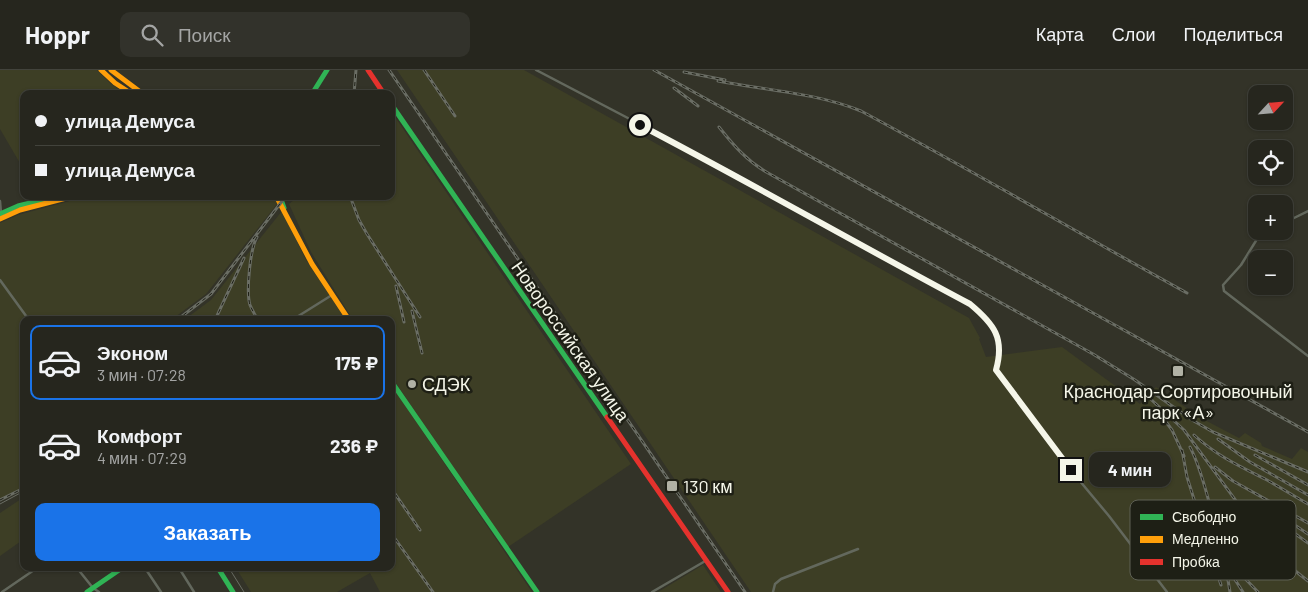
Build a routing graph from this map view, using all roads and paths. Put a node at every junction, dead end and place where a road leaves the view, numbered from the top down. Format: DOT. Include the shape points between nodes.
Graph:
graph roads {
  1 [pos="101,70"];
  2 [pos="110,70"];
  3 [pos="326,70"];
  4 [pos="368,70"];
  5 [pos="536,70"];
  6 [pos="112,80"];
  7 [pos="126,90"];
  8 [pos="138,90"];
  9 [pos="314,90"];
  10 [pos="381,90"];
  11 [pos="395,110"];
  12 [pos="43,200"];
  13 [pos="59,200"];
  14 [pos="278,200"];
  15 [pos="281,200"];
  16 [pos="0,202"];
  17 [pos="1308,211"];
  18 [pos="0,215"];
  19 [pos="1293,218"];
  20 [pos="296,233"];
  21 [pos="1256,240"];
  22 [pos="0,280"];
  23 [pos="332,295"];
  24 [pos="26,316"];
  25 [pos="298,316"];
  26 [pos="346,316"];
  27 [pos="1308,356"];
  28 [pos="395,387"];
  29 [pos="1130,544"];
  30 [pos="858,549"];
  31 [pos="707,560"];
  32 [pos="33,571"];
  33 [pos="79,571"];
  34 [pos="112,571"];
  35 [pos="147,571"];
  36 [pos="181,571"];
  37 [pos="220,571"];
  38 [pos="1158,580"];
  39 [pos="93,588"];
  40 [pos="2,592"];
  41 [pos="87,592"];
  42 [pos="99,592"];
  43 [pos="161,592"];
  44 [pos="194,592"];
  45 [pos="233,592"];
  46 [pos="536,592"];
  47 [pos="652,592"];
  48 [pos="728,592"];
  49 [pos="774,592"];
  50 [pos="1167,592"];
  1 -- 6 [label="main road"];
  2 -- 6 [label="main road"];
  2 -- 8 [label="main road"];
  3 -- 9 [label="main road"];
  4 -- 10 [label="main road"];
  5 -- 29 [label="street" via="970,304 994,329 1000,346 996,370"];
  6 -- 7 [label="main road"];
  11 -- 31 [label="main road, Новороссийская улица"];
  12 -- 18 [label="main road" via="18,206"];
  13 -- 18 [label="main road"];
  14 -- 20 [label="main road"];
  15 -- 20 [label="main road"];
  16 -- 18 [label="street"];
  17 -- 19 [label="street"];
  20 -- 23 [label="main road"];
  21 -- 27 [label="street" via="1241,265 1223,285 1224,291"];
  22 -- 24 [label="street"];
  23 -- 25 [label="street"];
  23 -- 26 [label="main road"];
  28 -- 46 [label="main road"];
  30 -- 49 [label="street" via="781,579 775,584"];
  31 -- 47 [label="street"];
  31 -- 48 [label="main road, Новороссийская улица"];
  32 -- 40 [label="street"];
  33 -- 39 [label="street"];
  34 -- 39 [label="main road"];
  35 -- 43 [label="street"];
  36 -- 44 [label="street"];
  37 -- 45 [label="main road"];
  38 -- 50 [label="street"];
  39 -- 41 [label="main road"];
  39 -- 42 [label="street"];
}
